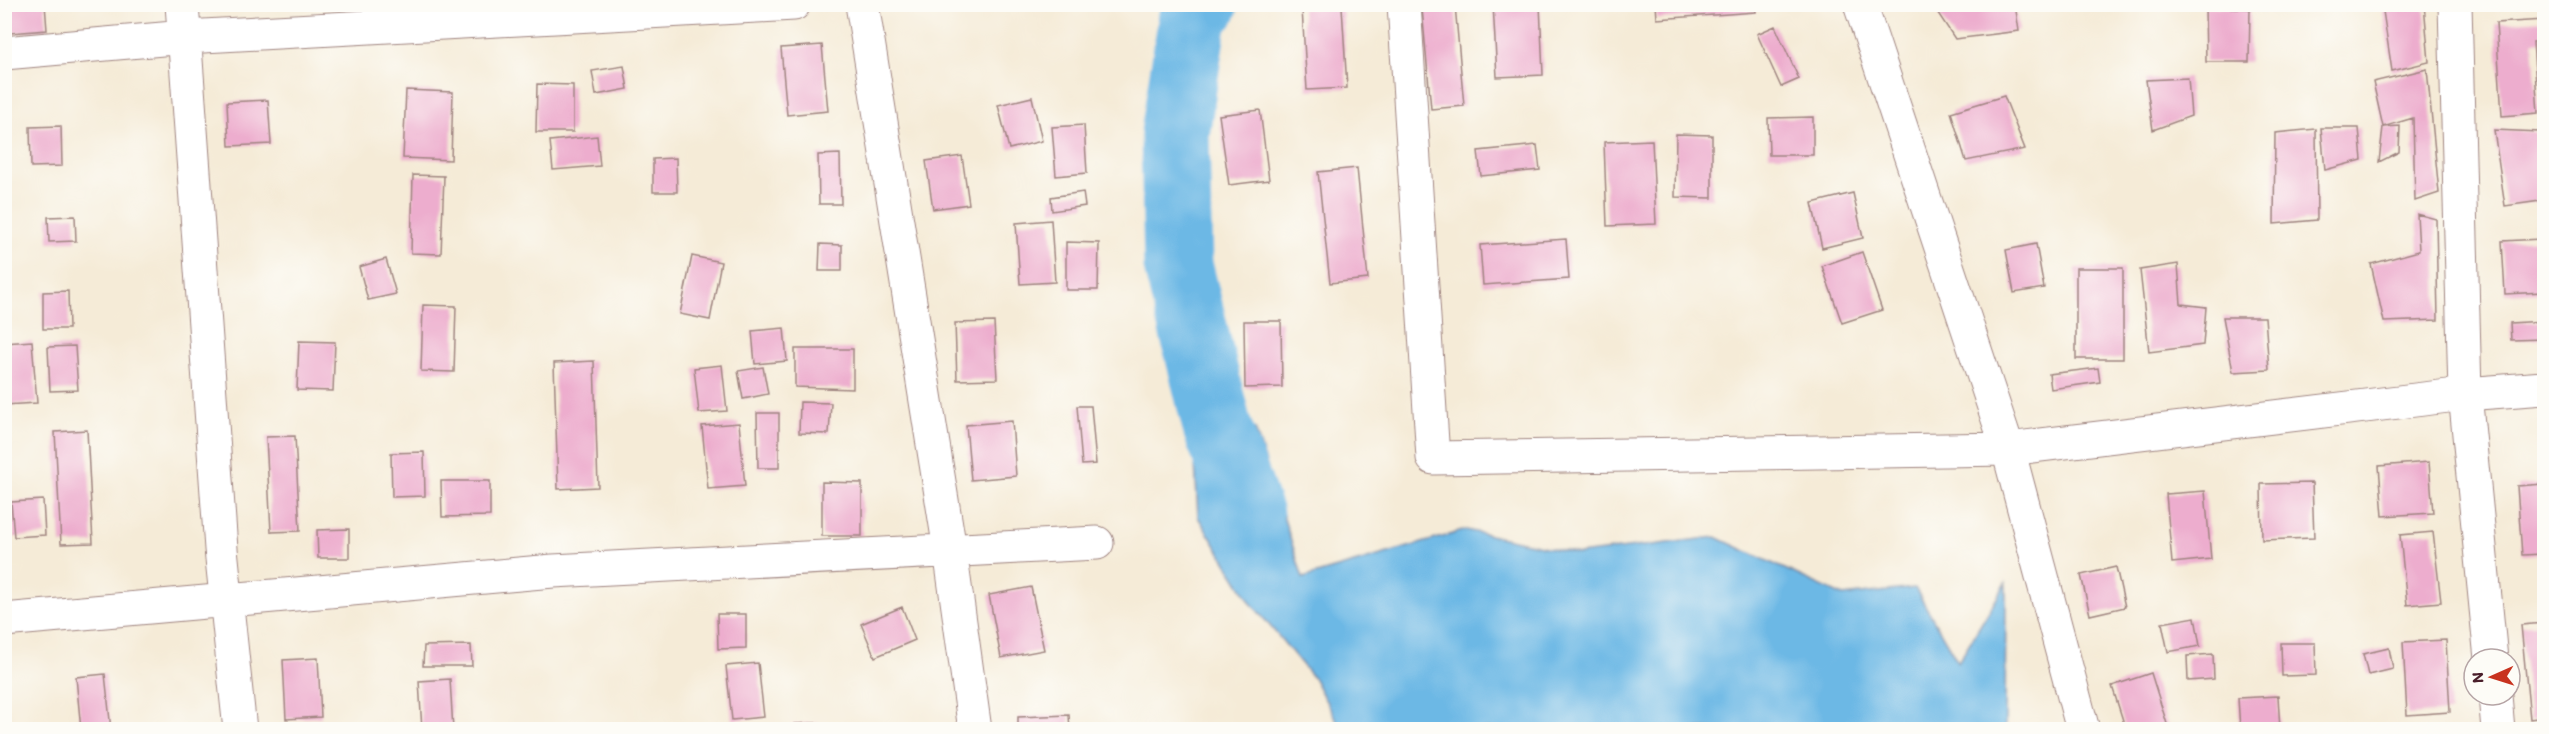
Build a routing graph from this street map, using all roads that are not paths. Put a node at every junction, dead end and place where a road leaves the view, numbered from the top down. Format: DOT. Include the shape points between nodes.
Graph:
graph roads {
  1 [pos="182,4"];
  2 [pos="794,4"];
  3 [pos="862,4"];
  4 [pos="1404,4"];
  5 [pos="1860,4"];
  6 [pos="2455,4"];
  7 [pos="184,37"];
  8 [pos="4,53"];
  9 [pos="2544,388"];
  10 [pos="2465,394"];
  11 [pos="2008,449"];
  12 [pos="1097,543"];
  13 [pos="950,550"];
  14 [pos="226,601"];
  15 [pos="4,620"];
  16 [pos="2490,647"];
  17 [pos="2496,707"];
  18 [pos="240,729"];
  19 [pos="975,729"];
  20 [pos="2083,729"];
  21 [pos="2498,729"];
  1 -- 7 [label="street"];
  2 -- 7 [label="street"];
  3 -- 13 [label="street"];
  4 -- 11 [label="street" via="1433,458"];
  5 -- 11 [label="street"];
  6 -- 10 [label="street"];
  7 -- 8 [label="street"];
  7 -- 14 [label="street"];
  9 -- 10 [label="street"];
  10 -- 11 [label="street"];
  10 -- 16 [label="street"];
  11 -- 20 [label="street"];
  12 -- 13 [label="street"];
  13 -- 14 [label="street" via="553,571"];
  13 -- 19 [label="street"];
  14 -- 15 [label="street"];
  14 -- 18 [label="street"];
  17 -- 21 [label="street"];
}
